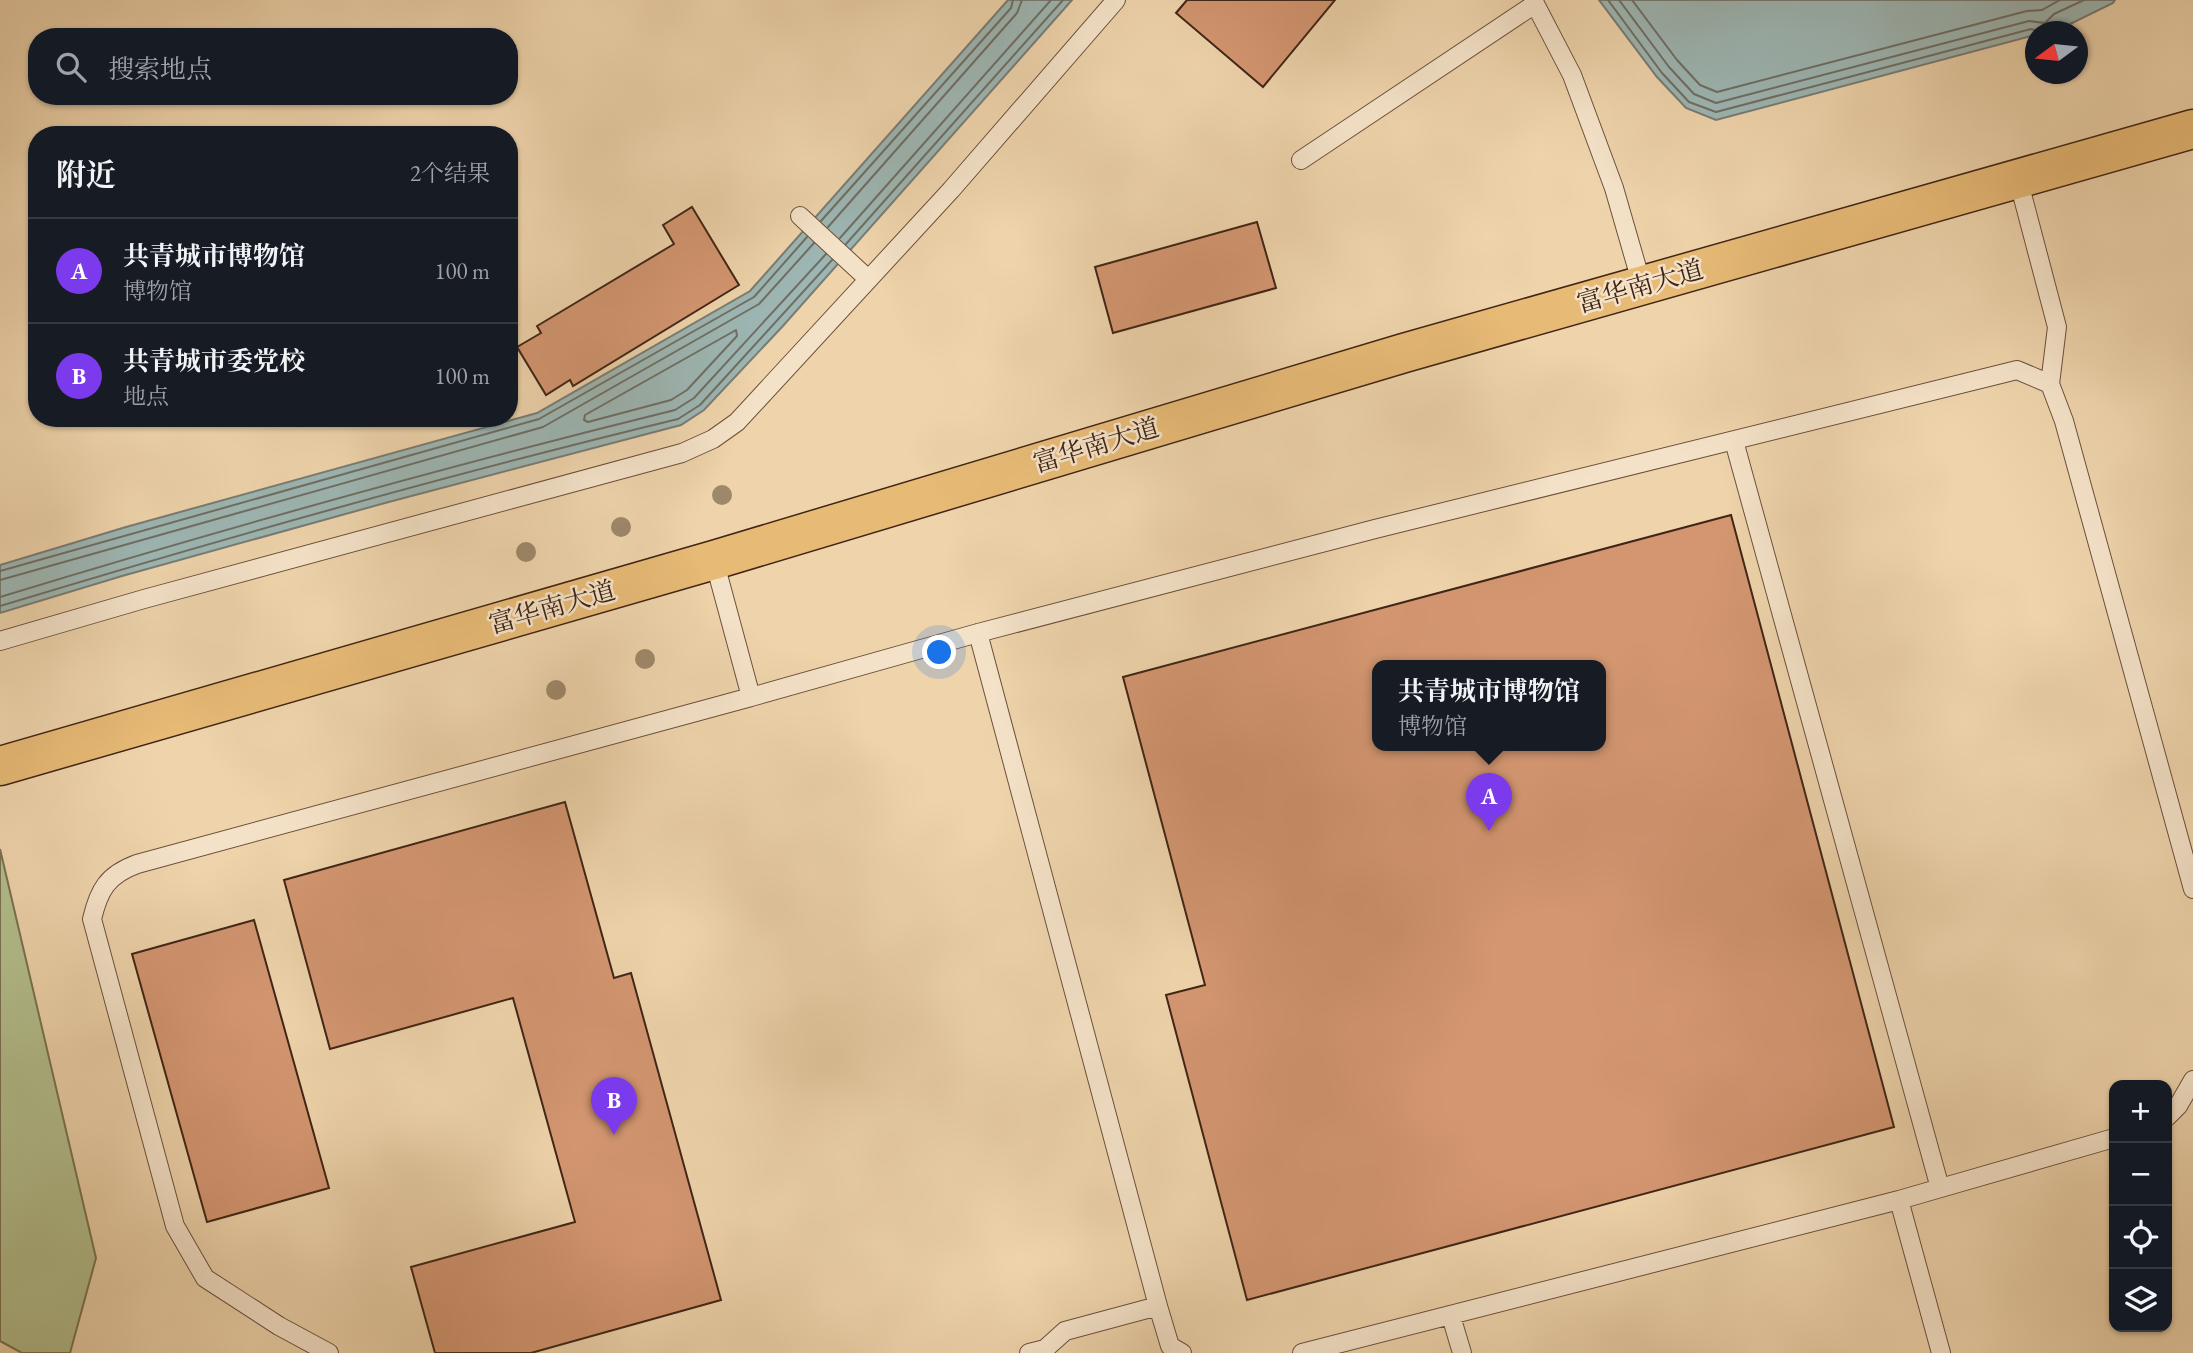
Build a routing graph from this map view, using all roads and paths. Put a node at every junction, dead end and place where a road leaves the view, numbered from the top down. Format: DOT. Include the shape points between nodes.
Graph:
graph roads {
  1 [pos="1116,0"];
  2 [pos="1534,2"];
  3 [pos="2193,129"];
  4 [pos="1301,160"];
  5 [pos="2018,179"];
  6 [pos="800,216"];
  7 [pos="868,279"];
  8 [pos="1643,285"];
  9 [pos="2050,384"];
  10 [pos="1734,441"];
  11 [pos="714,560"];
  12 [pos="978,633"];
  13 [pos="0,641"];
  14 [pos="751,697"];
  15 [pos="0,765"];
  16 [pos="2193,889"];
  17 [pos="2193,1080"];
  18 [pos="2172,1112"];
  19 [pos="2109,1139"];
  20 [pos="1940,1188"];
  21 [pos="1899,1200"];
  22 [pos="1158,1306"];
  23 [pos="1451,1316"];
  24 [pos="329,1353"];
  25 [pos="1029,1353"];
  26 [pos="1182,1353"];
  27 [pos="1302,1353"];
  28 [pos="1462,1353"];
  29 [pos="1941,1353"];
  1 -- 7 [label="lane"];
  2 -- 4 [label="lane"];
  2 -- 8 [label="lane" via="1572,75 1614,188"];
  3 -- 5 [label="main road, 富华南大道"];
  5 -- 8 [label="main road, 富华南大道"];
  5 -- 9 [label="lane" via="2057,327"];
  6 -- 7 [label="lane"];
  7 -- 13 [label="lane" via="737,422 682,453"];
  8 -- 11 [label="main road, 富华南大道"];
  9 -- 10 [label="lane" via="2017,370"];
  9 -- 16 [label="lane"];
  10 -- 12 [label="lane"];
  10 -- 20 [label="lane"];
  11 -- 14 [label="lane"];
  11 -- 15 [label="main road, 富华南大道"];
  12 -- 14 [label="lane"];
  12 -- 22 [label="lane"];
  14 -- 24 [label="lane" via="137,864 119,870 99,892 92,919 175,1226 205,1278"];
  17 -- 18 [label="lane"];
  19 -- 20 [label="lane"];
  20 -- 21 [label="lane"];
  21 -- 23 [label="lane"];
  21 -- 29 [label="lane"];
  22 -- 25 [label="lane" via="1065,1331 1045,1349"];
  22 -- 26 [label="lane" via="1170,1346"];
  23 -- 27 [label="lane"];
  23 -- 28 [label="lane"];
}
